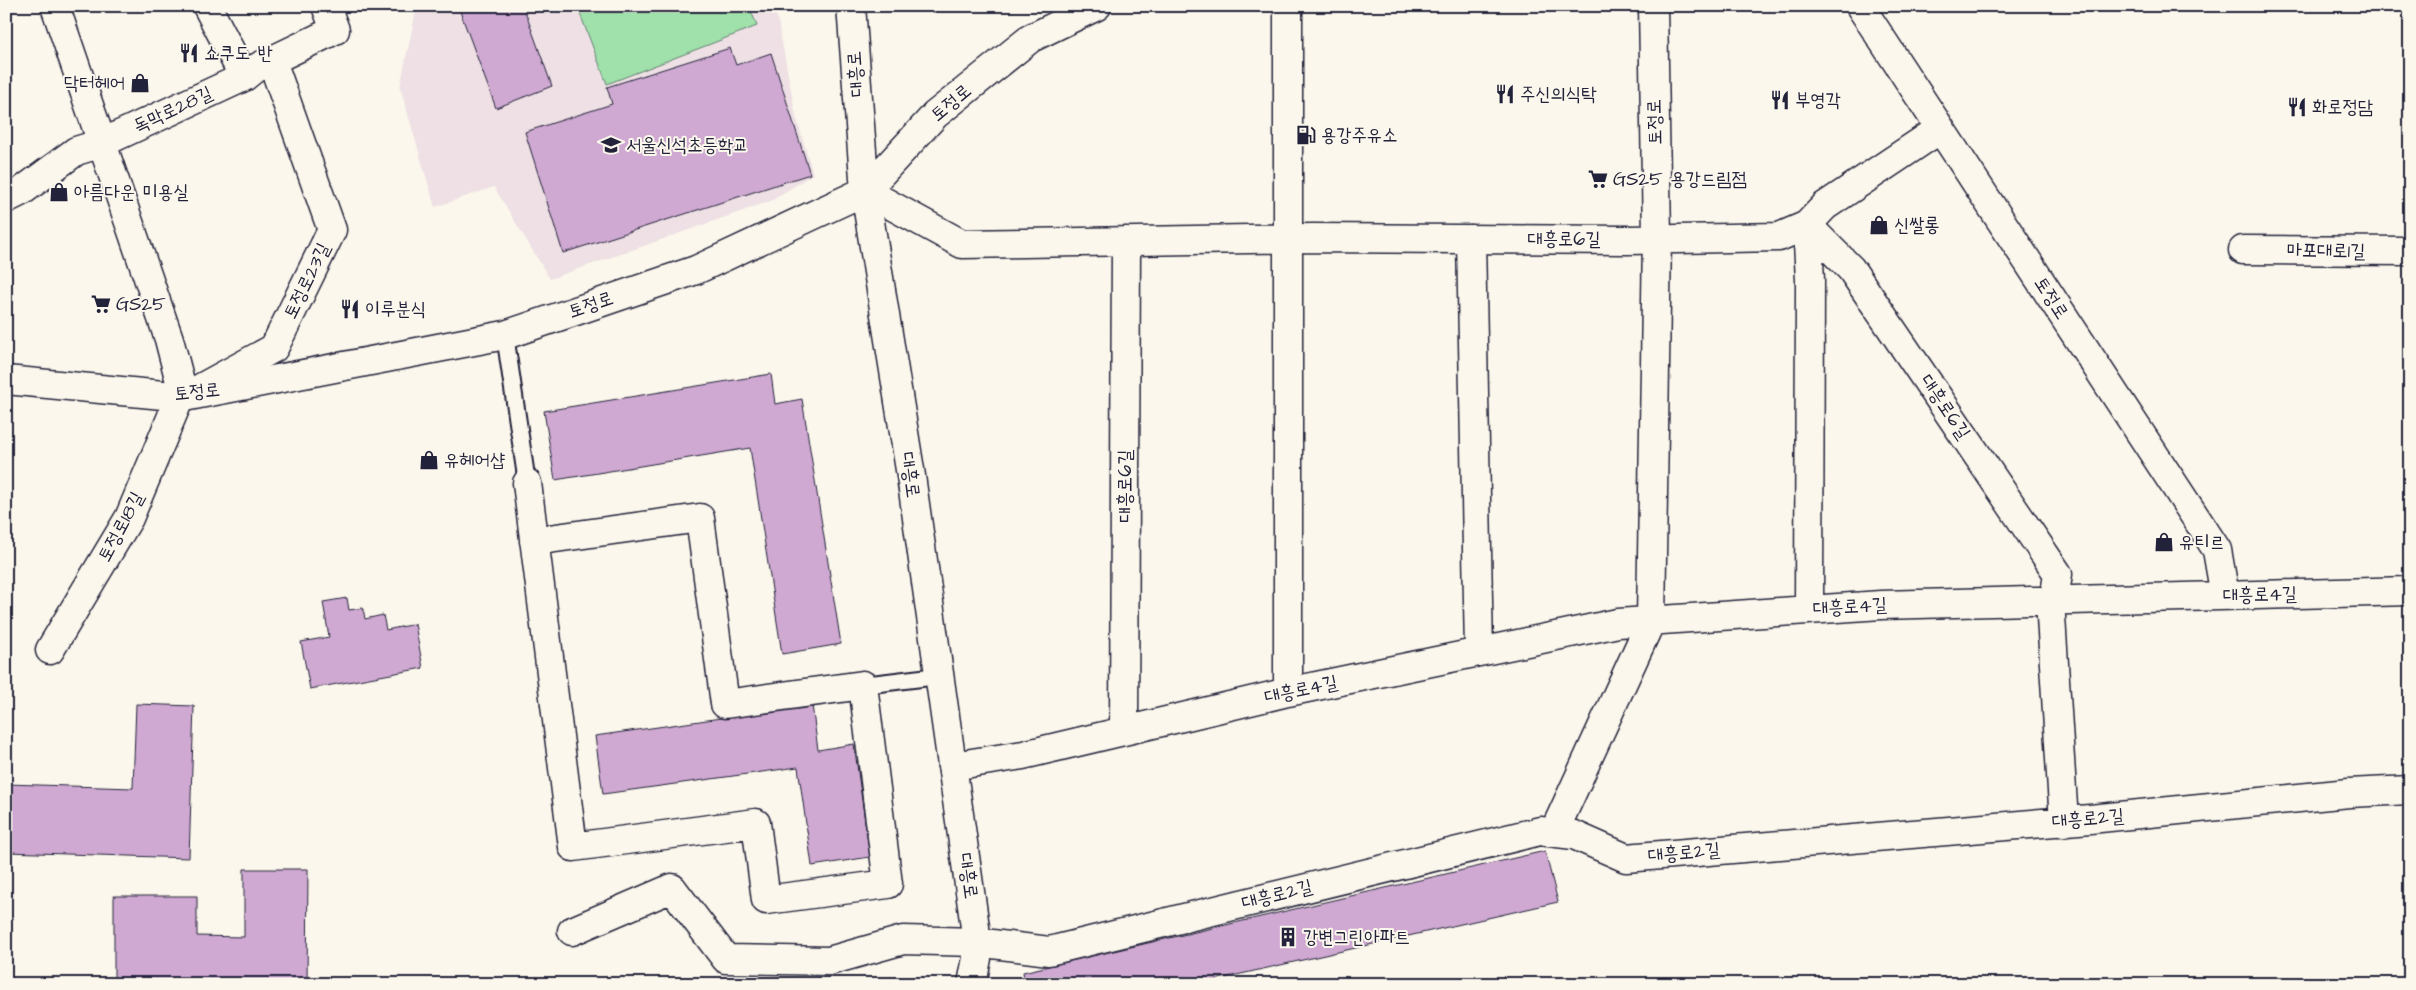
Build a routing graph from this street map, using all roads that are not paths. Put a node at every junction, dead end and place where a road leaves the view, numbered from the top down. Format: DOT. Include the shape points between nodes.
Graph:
graph roads {
  1 [pos="55,6"];
  2 [pos="207,6"];
  3 [pos="326,6"];
  4 [pos="851,6"];
  5 [pos="1288,6"];
  6 [pos="1654,6"];
  7 [pos="1860,6"];
  8 [pos="1090,7"];
  9 [pos="272,61"];
  10 [pos="244,77"];
  11 [pos="1940,129"];
  12 [pos="102,143"];
  13 [pos="865,191"];
  14 [pos="6,199"];
  15 [pos="1808,225"];
  16 [pos="1657,238"];
  17 [pos="1288,239"];
  18 [pos="1471,239"];
  19 [pos="1126,241"];
  20 [pos="2243,250"];
  21 [pos="2410,251"];
  22 [pos="505,335"];
  23 [pos="6,380"];
  24 [pos="182,397"];
  25 [pos="527,483"];
  26 [pos="534,541"];
  27 [pos="2410,591"];
  28 [pos="2225,596"];
  29 [pos="2052,600"];
  30 [pos="1809,610"];
  31 [pos="1651,621"];
  32 [pos="50,650"];
  33 [pos="1479,652"];
  34 [pos="938,676"];
  35 [pos="862,685"];
  36 [pos="1288,692"];
  37 [pos="1124,731"];
  38 [pos="952,766"];
  39 [pos="2410,790"];
  40 [pos="2064,822"];
  41 [pos="1554,832"];
  42 [pos="572,931"];
  43 [pos="976,942"];
  44 [pos="972,984"];
  1 -- 12 [label="street"];
  2 -- 10 [label="street"];
  3 -- 9 [label="street" via="335,30"];
  4 -- 13 [label="street, 대흥로"];
  5 -- 17 [label="street"];
  6 -- 16 [label="street, 토정로"];
  7 -- 11 [label="street, 토정로"];
  8 -- 13 [label="street, 토정로" via="1031,38 935,115"];
  9 -- 10 [label="street"];
  9 -- 24 [label="street, 토정로23길" via="332,230 274,348"];
  10 -- 12 [label="street, 독막로28길"];
  11 -- 15 [label="street, 대흥로6길" via="1825,206"];
  11 -- 28 [label="street, 토정로" via="2217,550"];
  12 -- 14 [label="street, 독막로28길" via="76,151"];
  12 -- 24 [label="street" via="170,339"];
  13 -- 19 [label="street, 대흥로6길" via="962,244"];
  13 -- 22 [label="street, 토정로" via="696,270"];
  13 -- 34 [label="street, 대흥로" via="911,476"];
  15 -- 16 [label="street, 대흥로6길" via="1780,237"];
  15 -- 29 [label="street, 대흥로6길" via="1851,269 2058,574"];
  15 -- 30 [label="street"];
  16 -- 18 [label="street, 대흥로6길"];
  16 -- 31 [label="street"];
  17 -- 18 [label="street, 대흥로6길"];
  17 -- 19 [label="street, 대흥로6길"];
  17 -- 36 [label="street"];
  18 -- 33 [label="street"];
  19 -- 37 [label="street, 대흥로6길"];
  20 -- 21 [label="street, 마포대로1길"];
  22 -- 24 [label="street, 토정로"];
  22 -- 25 [label="lane"];
  23 -- 24 [label="street, 토정로"];
  24 -- 32 [label="street, 토정로18길" via="129,518"];
  25 -- 26 [label="street"];
  26 -- 35 [label="street" via="700,518 725,704"];
  26 -- 35 [label="street" via="573,847 756,823 766,900 888,884"];
  27 -- 28 [label="street, 대흥로4길"];
  28 -- 29 [label="street, 대흥로4길"];
  29 -- 30 [label="street, 대흥로4길"];
  29 -- 40 [label="street"];
  30 -- 31 [label="street, 대흥로4길"];
  31 -- 33 [label="street, 대흥로4길" via="1618,623"];
  31 -- 41 [label="street"];
  33 -- 36 [label="street, 대흥로4길"];
  34 -- 35 [label="lane"];
  34 -- 38 [label="street, 대흥로"];
  36 -- 37 [label="street, 대흥로4길"];
  37 -- 38 [label="street, 대흥로4길" via="1022,755"];
  38 -- 43 [label="street, 대흥로"];
  39 -- 40 [label="street, 대흥로2길" via="2349,793"];
  40 -- 41 [label="street, 대흥로2길" via="1626,858 1574,835"];
  41 -- 43 [label="street, 대흥로2길" via="1540,830 1049,951"];
  42 -- 43 [label="street" via="672,888 726,959 829,960 903,940"];
  43 -- 44 [label="street, 대흥로" via="977,958"];
}
